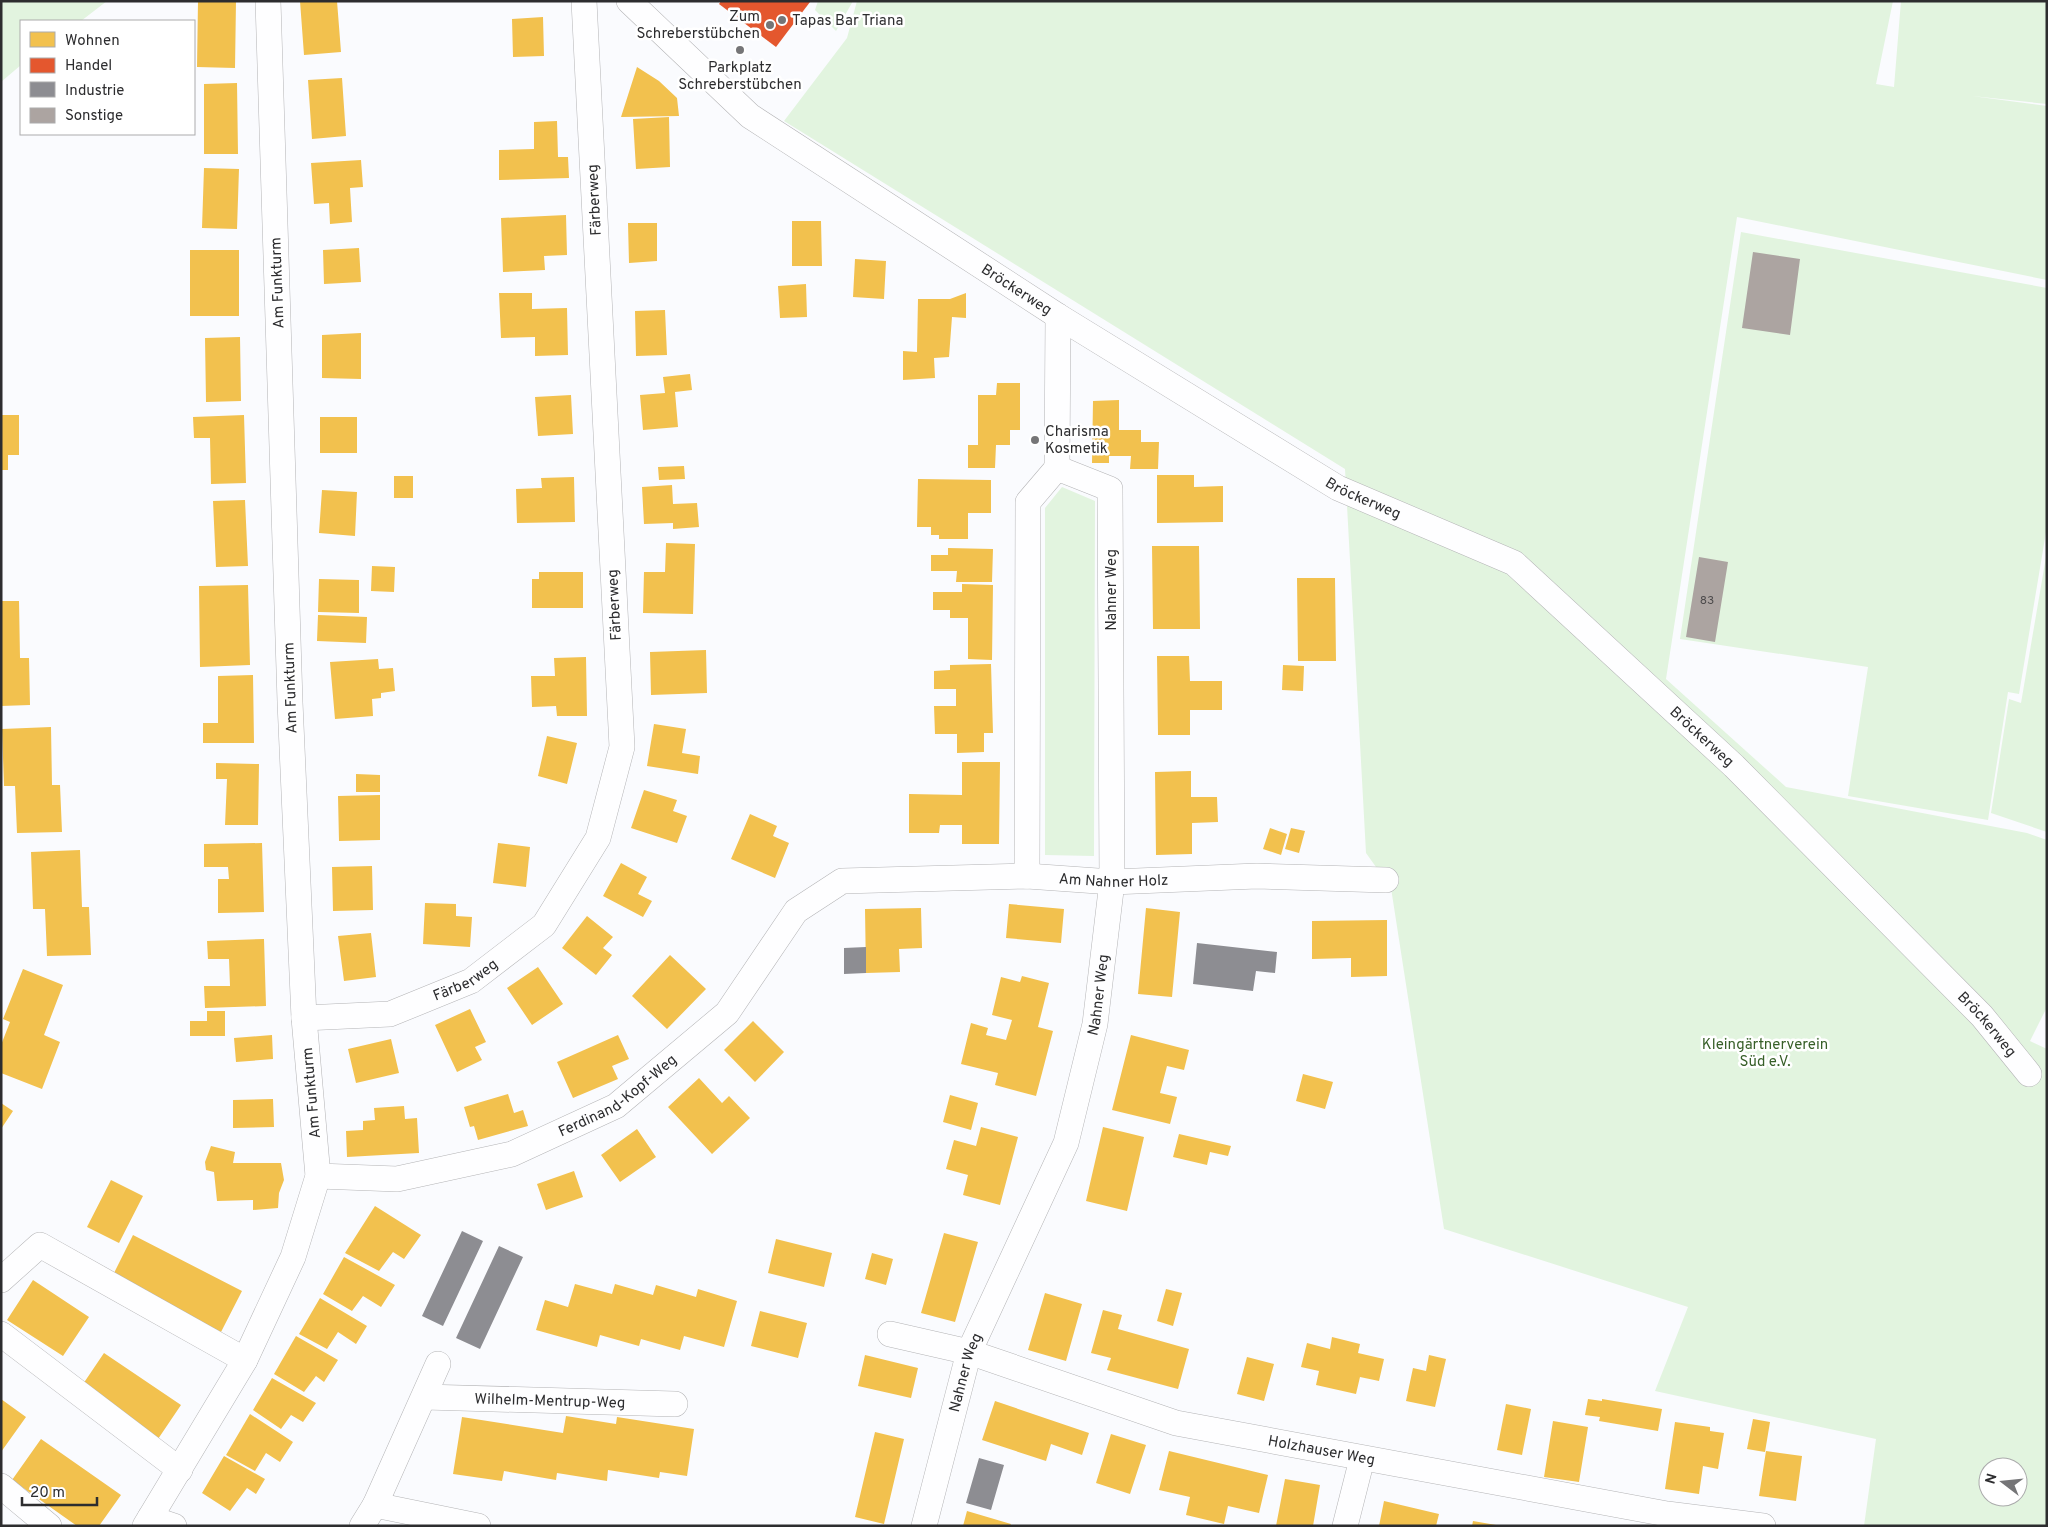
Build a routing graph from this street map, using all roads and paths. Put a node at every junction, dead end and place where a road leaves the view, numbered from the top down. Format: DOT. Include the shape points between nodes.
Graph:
graph roads {
  1 [pos="268,1"];
  2 [pos="584,1"];
  3 [pos="629,1"];
  4 [pos="1058,316"];
  5 [pos="1057,468"];
  6 [pos="1027,876"];
  7 [pos="1386,880"];
  8 [pos="842,881"];
  9 [pos="1112,882"];
  10 [pos="304,1018"];
  11 [pos="2029,1074"];
  12 [pos="318,1176"];
  13 [pos="1,1280"];
  14 [pos="1,1334"];
  15 [pos="890,1334"];
  16 [pos="969,1352"];
  17 [pos="245,1360"];
  18 [pos="438,1364"];
  19 [pos="425,1397"];
  20 [pos="675,1404"];
  21 [pos="1362,1459"];
  22 [pos="180,1470"];
  23 [pos="1,1486"];
  24 [pos="375,1505"];
  25 [pos="148,1522"];
  26 [pos="49,1526"];
  27 [pos="174,1526"];
  28 [pos="362,1526"];
  29 [pos="478,1526"];
  30 [pos="924,1526"];
  31 [pos="1345,1526"];
  32 [pos="1763,1526"];
  1 -- 10 [label="street, Am Funkturm" via="290,702"];
  2 -- 10 [label="street, Färberweg" via="622,747 598,838 544,924 471,981 390,1014"];
  3 -- 4 [label="street, Bröckerweg" via="750,116"];
  4 -- 5 [label="street"];
  4 -- 11 [label="street, Bröckerweg" via="1338,488 1514,563 1734,766 1982,1016"];
  5 -- 6 [label="street" via="1028,502"];
  5 -- 9 [label="street, Nahner Weg" via="1110,489"];
  6 -- 8 [label="street, Am Nahner Holz"];
  6 -- 9 [label="street, Am Nahner Holz"];
  7 -- 9 [label="street, Am Nahner Holz" via="1257,876"];
  8 -- 12 [label="street, Ferdinand-Kopf-Weg" via="796,912 727,1013 616,1106 512,1154 397,1179"];
  9 -- 16 [label="street, Nahner Weg" via="1095,1024 1066,1143"];
  10 -- 12 [label="street, Am Funkturm"];
  12 -- 17 [label="street, Am Funkturm" via="293,1257"];
  13 -- 17 [label="street" via="40,1245"];
  14 -- 22 [label="street"];
  15 -- 16 [label="street, Holzhauser Weg"];
  16 -- 21 [label="street, Holzhauser Weg" via="1176,1423"];
  16 -- 30 [label="street, Nahner Weg"];
  17 -- 22 [label="street, Am Funkturm"];
  18 -- 19 [label="street"];
  19 -- 20 [label="street, Wilhelm-Mentrup-Weg"];
  19 -- 24 [label="street"];
  21 -- 31 [label="street"];
  21 -- 32 [label="street, Holzhauser Weg" via="1667,1514"];
  22 -- 25 [label="street, Am Funkturm"];
  23 -- 26 [label="street"];
  24 -- 28 [label="street"];
  24 -- 29 [label="street"];
  25 -- 27 [label="street"];
}
